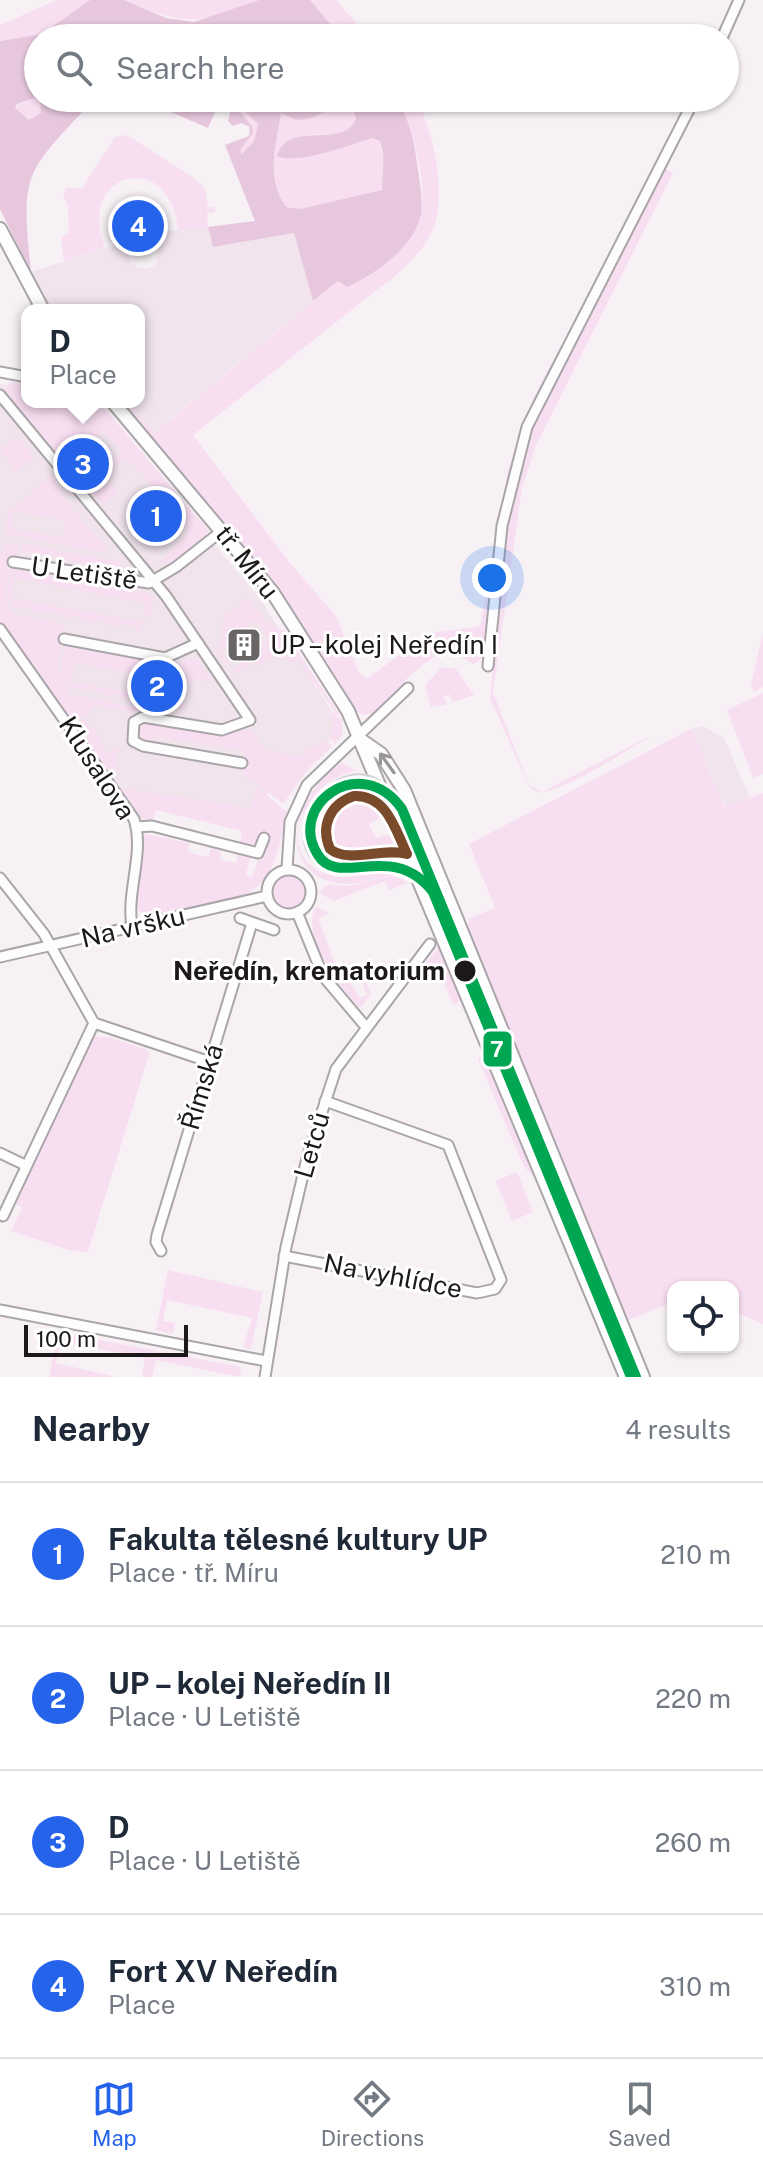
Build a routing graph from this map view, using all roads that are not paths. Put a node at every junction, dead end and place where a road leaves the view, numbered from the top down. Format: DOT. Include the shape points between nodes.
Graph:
graph roads {
  1 [pos="739,0"];
  2 [pos="728,24"];
  3 [pos="688,112"];
  4 [pos="0,229"];
  5 [pos="40,304"];
  6 [pos="0,372"];
  7 [pos="21,376"];
  8 [pos="0,395"];
  9 [pos="118,408"];
  10 [pos="223,530"];
  11 [pos="13,562"];
  12 [pos="154,582"];
  13 [pos="0,629"];
  14 [pos="64,639"];
  15 [pos="198,643"];
  16 [pos="488,666"];
  17 [pos="408,688"];
  18 [pos="358,738"];
  19 [pos="242,763"];
  20 [pos="136,827"];
  21 [pos="264,838"];
  22 [pos="287,869"];
  23 [pos="0,878"];
  24 [pos="267,896"];
  25 [pos="297,912"];
  26 [pos="240,918"];
  27 [pos="252,923"];
  28 [pos="132,926"];
  29 [pos="274,930"];
  30 [pos="430,944"];
  31 [pos="51,946"];
  32 [pos="0,957"];
  33 [pos="94,1023"];
  34 [pos="366,1027"];
  35 [pos="210,1062"];
  36 [pos="325,1101"];
  37 [pos="0,1153"];
  38 [pos="25,1165"];
  39 [pos="3,1216"];
  40 [pos="161,1251"];
  41 [pos="284,1256"];
  42 [pos="0,1310"];
  43 [pos="266,1361"];
  44 [pos="265,1377"];
  45 [pos="626,1377"];
  46 [pos="643,1377"];
  1 -- 2 [label="street"];
  3 -- 16 [label="street" via="527,427 502,526"];
  4 -- 5 [label="main road"];
  6 -- 7 [label="street"];
  8 -- 12 [label="street, U Letiště"];
  9 -- 10 [label="main road, tř. Míru"];
  10 -- 12 [label="street, U Letiště"];
  10 -- 18 [label="main road, tř. Míru" via="299,631 348,711"];
  11 -- 12 [label="street, U Letiště"];
  12 -- 15 [label="street, U Letiště"];
  13 -- 20 [label="street, Klusalova"];
  14 -- 15 [label="street" via="165,658"];
  15 -- 19 [label="street, U Letiště" via="250,720 222,730 143,717 134,722 133,741"];
  17 -- 18 [label="street"];
  18 -- 22 [label="street" via="316,774 298,800 289,827"];
  18 -- 45 [label="main road, tř. Míru"];
  46 -- 18 [label="main road, tř. Míru, one-way" via="404,790 386,760"];
  20 -- 21 [label="street" via="152,826 258,853"];
  20 -- 28 [label="street, Klusalova"];
  22 -- 24 [label="street" via="272,876"];
  22 -- 25 [label="street" via="302,874 311,887 306,905"];
  23 -- 31 [label="street"];
  24 -- 25 [label="street" via="278,911"];
  24 -- 28 [label="street, Na vršku"];
  25 -- 34 [label="street" via="323,976"];
  26 -- 27 [label="street"];
  27 -- 29 [label="street"];
  27 -- 35 [label="street, Římská"];
  28 -- 31 [label="street, Na vršku"];
  30 -- 34 [label="street, Letců"];
  31 -- 32 [label="street, Na vršku"];
  31 -- 33 [label="street"];
  33 -- 35 [label="street"];
  33 -- 38 [label="street"];
  34 -- 36 [label="street, Letců" via="338,1063"];
  35 -- 40 [label="street, Římská" via="157,1235"];
  36 -- 41 [label="street, Letců"];
  36 -- 41 [label="street, Na vyhlídce" via="448,1145 500,1271 500,1284 477,1293"];
  37 -- 38 [label="street"];
  38 -- 39 [label="street"];
  41 -- 43 [label="street, Letců"];
  42 -- 43 [label="street"];
  43 -- 44 [label="street, Letců"];
}
